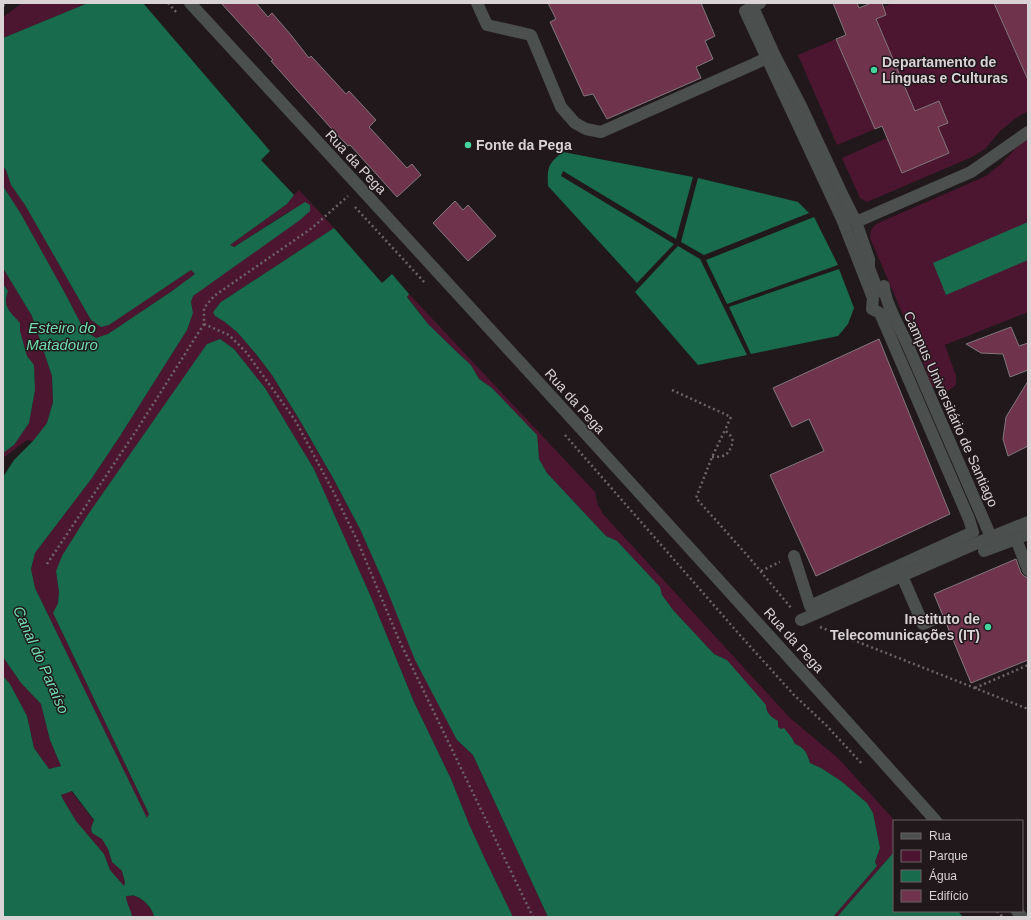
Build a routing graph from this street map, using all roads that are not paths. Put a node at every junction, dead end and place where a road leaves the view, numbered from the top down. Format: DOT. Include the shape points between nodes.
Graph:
graph roads {
  1 [pos="190,3"];
  2 [pos="477,3"];
  3 [pos="754,4"];
  4 [pos="770,56"];
  5 [pos="1028,132"];
  6 [pos="856,222"];
  7 [pos="1028,522"];
  8 [pos="1028,534"];
  9 [pos="991,537"];
  10 [pos="1016,539"];
  11 [pos="984,551"];
  12 [pos="794,556"];
  13 [pos="1028,570"];
  14 [pos="902,576"];
  15 [pos="810,606"];
  16 [pos="935,619"];
  17 [pos="935,820"];
  1 -- 17 [label="street, Rua da Pega"];
  2 -- 4 [label="street" via="487,25 531,35 561,108 575,123 586,129 601,132"];
  3 -- 4 [label="street" via="745,11"];
  4 -- 6 [label="street, Campus Universitário de Santiago" via="801,106"];
  4 -- 15 [label="street" via="842,219 873,298 872,309 880,313 966,521 973,532"];
  5 -- 6 [label="street" via="971,172"];
  6 -- 9 [label="street, Campus Universitário de Santiago" via="869,259 876,264 884,284 884,293"];
  7 -- 9 [label="street"];
  8 -- 10 [label="street"];
  9 -- 14 [label="street"];
  10 -- 11 [label="street"];
  10 -- 13 [label="street"];
  12 -- 15 [label="street"];
  14 -- 15 [label="street" via="802,620"];
  14 -- 16 [label="street" via="923,624"];
}
